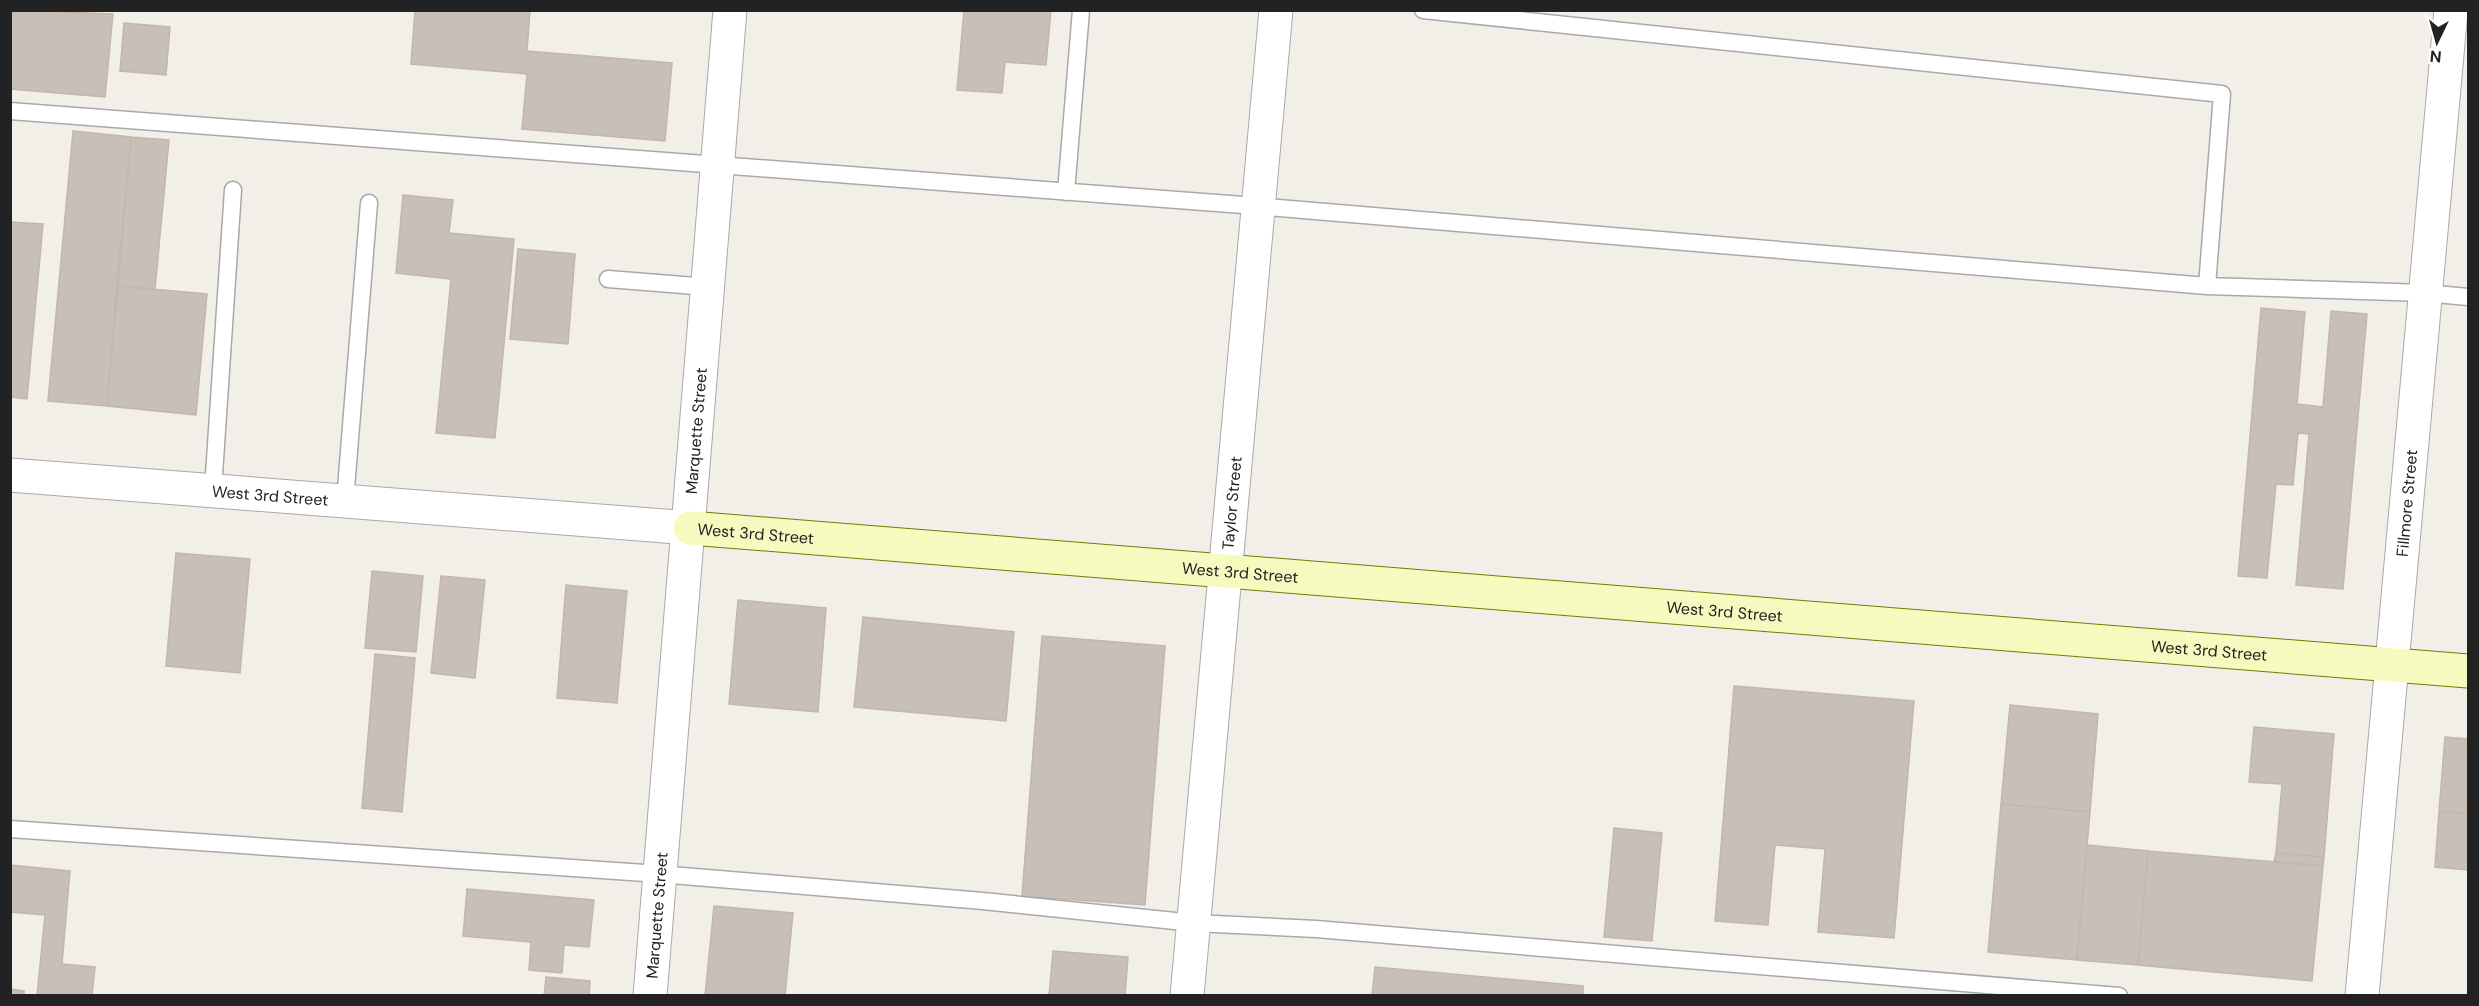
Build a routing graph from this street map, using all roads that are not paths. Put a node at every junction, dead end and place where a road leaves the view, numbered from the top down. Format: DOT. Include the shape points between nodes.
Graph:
graph roads {
  1 [pos="730,10"];
  2 [pos="1081,10"];
  3 [pos="1276,10"];
  4 [pos="1423,10"];
  5 [pos="2451,10"];
  6 [pos="10,111"];
  7 [pos="718,165"];
  8 [pos="233,190"];
  9 [pos="1066,192"];
  10 [pos="369,203"];
  11 [pos="1256,206"];
  12 [pos="608,279"];
  13 [pos="2207,286"];
  14 [pos="708,287"];
  15 [pos="2425,293"];
  16 [pos="2469,297"];
  17 [pos="10,475"];
  18 [pos="213,490"];
  19 [pos="345,501"];
  20 [pos="690,528"];
  21 [pos="1227,571"];
  22 [pos="2393,665"];
  23 [pos="2469,671"];
  24 [pos="10,829"];
  25 [pos="659,874"];
  26 [pos="1194,923"];
  27 [pos="650,996"];
  28 [pos="1187,996"];
  29 [pos="2119,996"];
  30 [pos="2362,996"];
  1 -- 7 [label="street, Marquette Street"];
  2 -- 9 [label="lane"];
  3 -- 11 [label="street, Taylor Street"];
  4 -- 13 [label="lane" via="2222,94"];
  5 -- 15 [label="street, Fillmore Street"];
  6 -- 7 [label="lane"];
  7 -- 9 [label="lane"];
  7 -- 14 [label="street, Marquette Street"];
  8 -- 18 [label="lane"];
  9 -- 11 [label="lane"];
  10 -- 19 [label="lane"];
  11 -- 13 [label="lane"];
  11 -- 21 [label="street, Taylor Street"];
  12 -- 14 [label="lane"];
  13 -- 15 [label="lane"];
  14 -- 20 [label="street, Marquette Street"];
  15 -- 16 [label="lane"];
  15 -- 22 [label="street, Fillmore Street"];
  17 -- 18 [label="street, West 3rd Street"];
  18 -- 19 [label="street, West 3rd Street"];
  19 -- 20 [label="street, West 3rd Street"];
  20 -- 21 [label="main road, West 3rd Street"];
  20 -- 25 [label="street, Marquette Street"];
  21 -- 22 [label="main road, West 3rd Street"];
  21 -- 26 [label="street, Taylor Street"];
  22 -- 23 [label="main road, West 3rd Street"];
  22 -- 30 [label="street, Fillmore Street"];
  24 -- 25 [label="lane"];
  25 -- 26 [label="lane"];
  25 -- 27 [label="street, Marquette Street"];
  26 -- 28 [label="street, Taylor Street"];
  26 -- 29 [label="lane" via="1316,929"];
}
